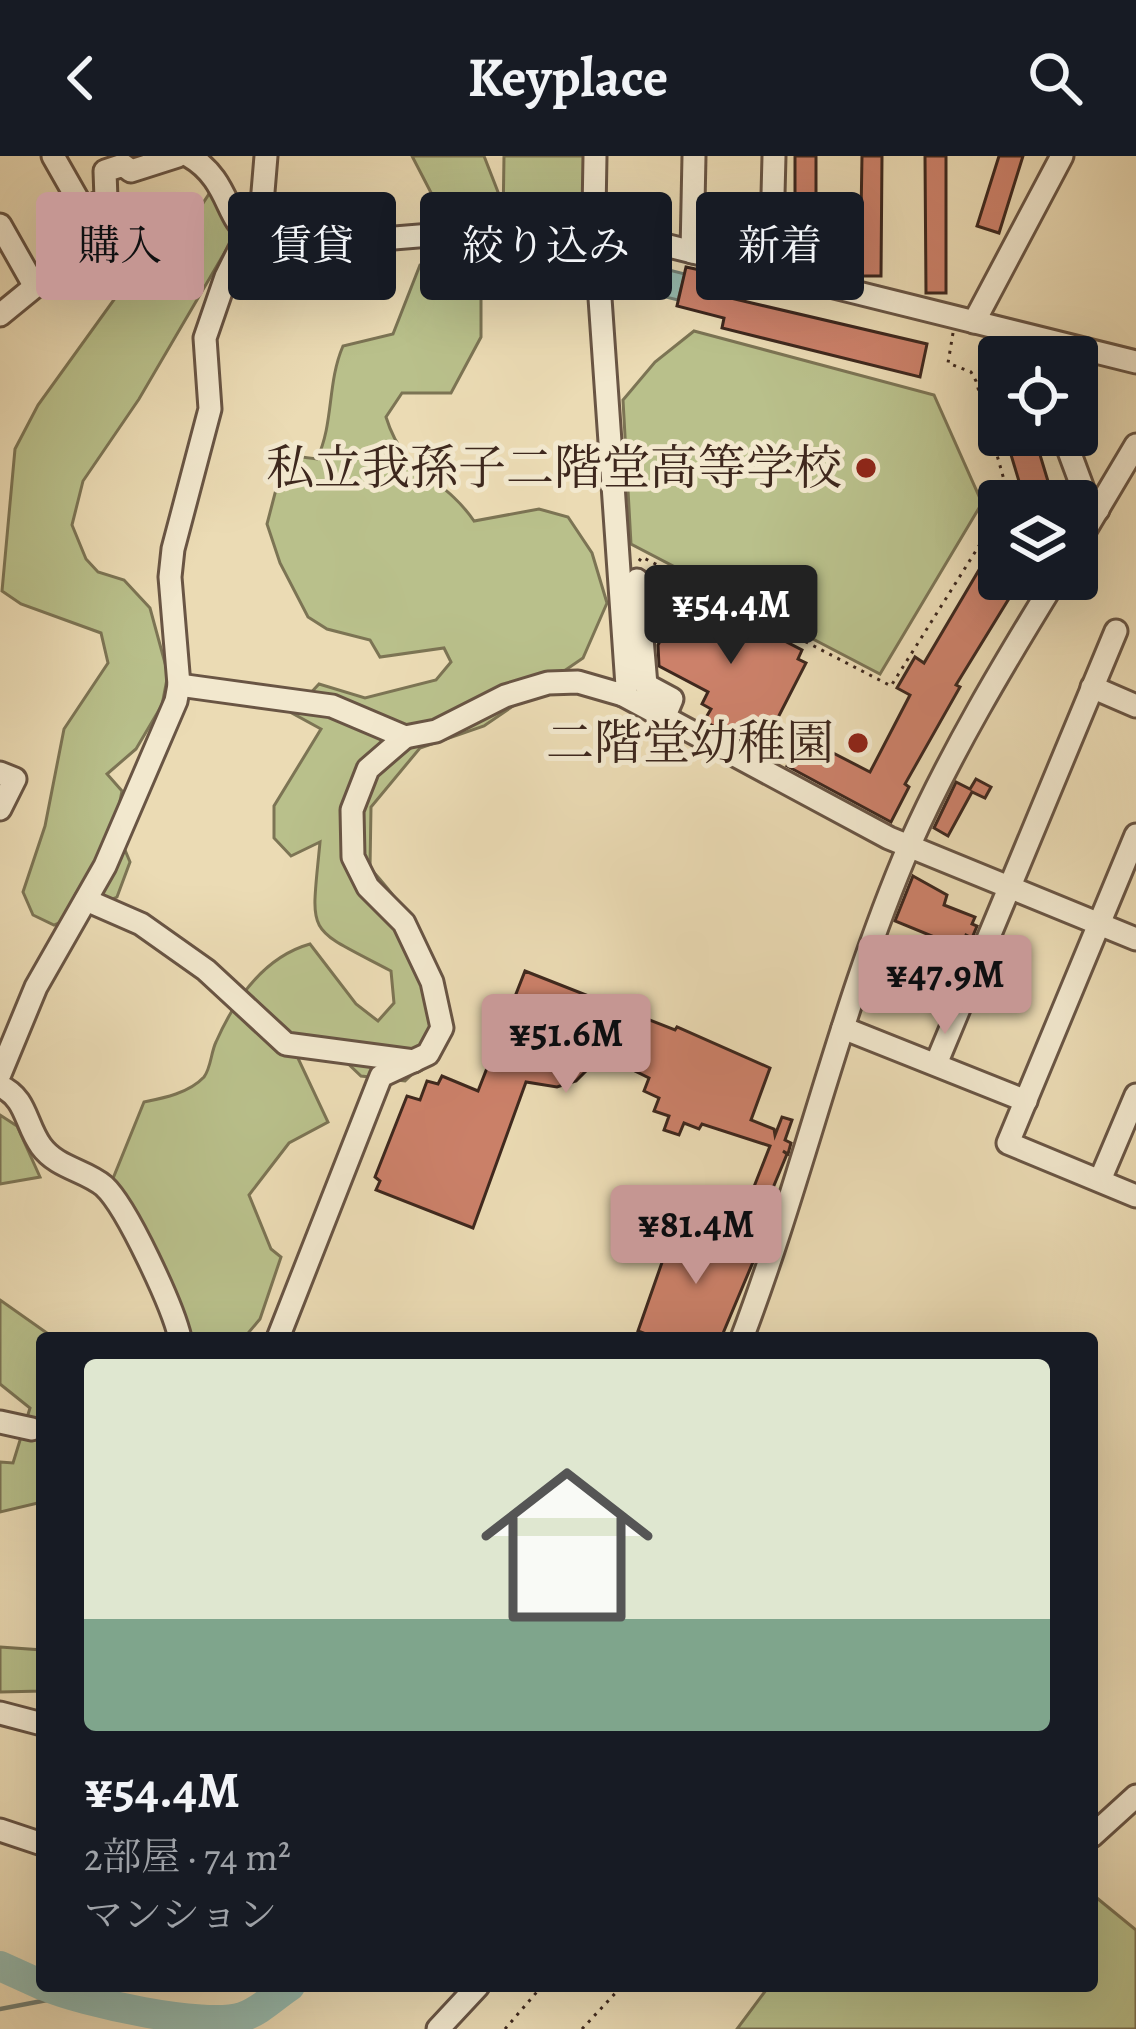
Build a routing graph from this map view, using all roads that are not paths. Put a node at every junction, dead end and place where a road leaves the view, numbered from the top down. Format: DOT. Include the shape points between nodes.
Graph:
graph roads {
  1 [pos="53,156"];
  2 [pos="178,156"];
  3 [pos="189,156"];
  4 [pos="266,156"];
  5 [pos="596,156"];
  6 [pos="694,156"];
  7 [pos="774,156"];
  8 [pos="1062,156"];
  9 [pos="74,192"];
  10 [pos="106,192"];
  11 [pos="263,192"];
  12 [pos="596,192"];
  13 [pos="773,192"];
  14 [pos="228,200"];
  15 [pos="0,225"];
  16 [pos="672,247"];
  17 [pos="692,252"];
  18 [pos="696,253"];
  19 [pos="228,274"];
  20 [pos="864,283"];
  21 [pos="34,285"];
  22 [pos="601,300"];
  23 [pos="962,312"];
  24 [pos="0,315"];
  25 [pos="1136,362"];
  26 [pos="1136,445"];
  27 [pos="1098,510"];
  28 [pos="637,580"];
  29 [pos="1044,600"];
  30 [pos="1115,631"];
  31 [pos="179,685"];
  32 [pos="1092,687"];
  33 [pos="622,695"];
  34 [pos="1136,706"];
  35 [pos="664,718"];
  36 [pos="405,737"];
  37 [pos="0,773"];
  38 [pos="0,809"];
  39 [pos="1136,835"];
  40 [pos="909,846"];
  41 [pos="1010,886"];
  42 [pos="86,901"];
  43 [pos="1099,924"];
  44 [pos="1136,939"];
  45 [pos="843,1028"];
  46 [pos="416,1062"];
  47 [pos="936,1064"];
  48 [pos="0,1074"];
  49 [pos="0,1086"];
  50 [pos="1136,1095"];
  51 [pos="1025,1101"];
  52 [pos="1100,1180"];
  53 [pos="1136,1196"];
  54 [pos="177,1332"];
  55 [pos="280,1332"];
  56 [pos="744,1332"];
  57 [pos="0,1422"];
  58 [pos="32,1429"];
  59 [pos="0,1713"];
  60 [pos="36,1722"];
  61 [pos="1136,1796"];
  62 [pos="0,1830"];
  63 [pos="1098,1831"];
  64 [pos="36,1842"];
  65 [pos="472,1992"];
  66 [pos="438,2029"];
  1 -- 9 [label="street"];
  2 -- 10 [label="street" via="105,171"];
  3 -- 14 [label="street" via="219,180"];
  4 -- 11 [label="street"];
  5 -- 12 [label="street"];
  6 -- 17 [label="street"];
  7 -- 13 [label="street"];
  8 -- 23 [label="street"];
  15 -- 21 [label="street"];
  16 -- 17 [label="street"];
  17 -- 18 [label="street"];
  19 -- 31 [label="street" via="205,338 210,410 172,549"];
  20 -- 23 [label="street"];
  21 -- 24 [label="street"];
  22 -- 33 [label="street"];
  23 -- 25 [label="street"];
  26 -- 27 [label="street"];
  28 -- 35 [label="street" via="646,685 672,699"];
  29 -- 40 [label="street"];
  30 -- 32 [label="street"];
  31 -- 36 [label="street" via="332,706"];
  31 -- 42 [label="street"];
  32 -- 34 [label="street"];
  32 -- 41 [label="street"];
  33 -- 35 [label="street"];
  33 -- 36 [label="street" via="548,683"];
  35 -- 40 [label="street"];
  36 -- 46 [label="street" via="368,769 352,810 351,843 362,879 404,923 437,998 442,1028"];
  37 -- 38 [label="street" via="15,779"];
  39 -- 43 [label="street"];
  40 -- 41 [label="street"];
  40 -- 45 [label="street"];
  41 -- 43 [label="street"];
  41 -- 47 [label="street"];
  42 -- 46 [label="street" via="141,924 206,970 277,1040"];
  42 -- 48 [label="street" via="36,987"];
  43 -- 44 [label="street"];
  43 -- 51 [label="street"];
  45 -- 47 [label="street"];
  45 -- 56 [label="street"];
  46 -- 55 [label="street" via="381,1076"];
  47 -- 51 [label="street"];
  49 -- 54 [label="street" via="20,1099 56,1161 103,1184 119,1204"];
  50 -- 52 [label="street"];
  51 -- 52 [label="street" via="1008,1143"];
  52 -- 53 [label="street"];
  57 -- 58 [label="street"];
  59 -- 60 [label="street"];
  61 -- 63 [label="street"];
  62 -- 64 [label="street"];
  65 -- 66 [label="street"];
}
